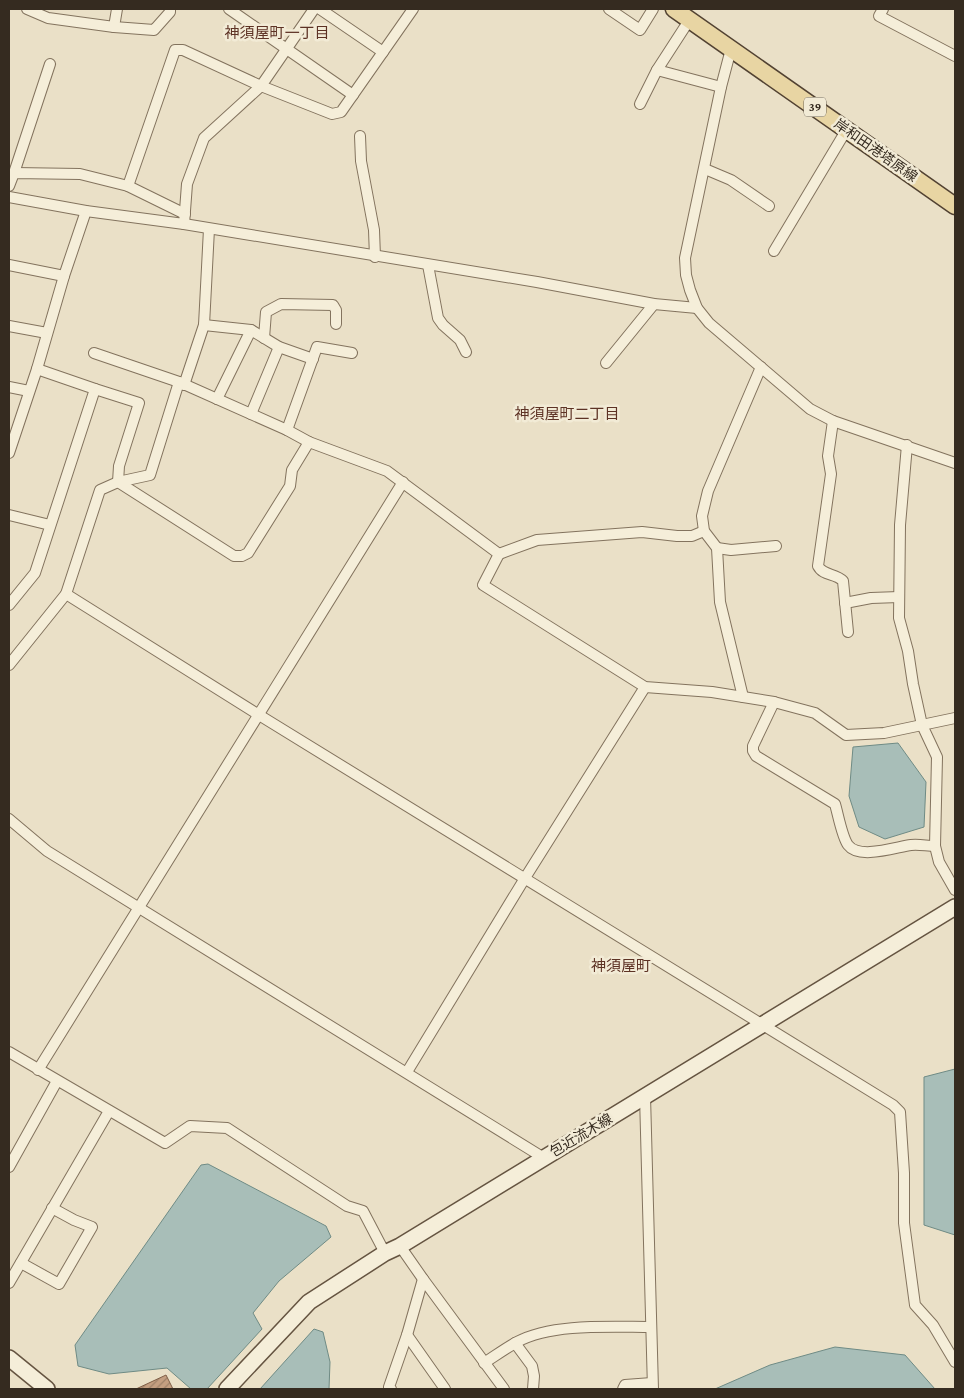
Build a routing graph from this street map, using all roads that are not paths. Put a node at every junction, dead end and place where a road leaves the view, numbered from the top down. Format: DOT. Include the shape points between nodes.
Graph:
graph roads {
  1 [pos="27,9"];
  2 [pos="117,9"];
  3 [pos="170,9"];
  4 [pos="229,9"];
  5 [pos="249,9"];
  6 [pos="314,9"];
  7 [pos="320,9"];
  8 [pos="413,9"];
  9 [pos="609,9"];
  10 [pos="653,9"];
  11 [pos="674,9"];
  12 [pos="883,9"];
  13 [pos="50,13"];
  14 [pos="243,18"];
  15 [pos="690,20"];
  16 [pos="114,27"];
  17 [pos="287,49"];
  18 [pos="731,49"];
  19 [pos="383,52"];
  20 [pos="955,56"];
  21 [pos="50,64"];
  22 [pos="657,70"];
  23 [pos="260,86"];
  24 [pos="721,87"];
  25 [pos="353,95"];
  26 [pos="640,104"];
  27 [pos="847,129"];
  28 [pos="360,136"];
  29 [pos="705,169"];
  30 [pos="14,173"];
  31 [pos="9,186"];
  32 [pos="128,186"];
  33 [pos="9,197"];
  34 [pos="769,206"];
  35 [pos="955,206"];
  36 [pos="86,211"];
  37 [pos="184,219"];
  38 [pos="209,229"];
  39 [pos="774,251"];
  40 [pos="375,257"];
  41 [pos="428,265"];
  42 [pos="9,266"];
  43 [pos="64,276"];
  44 [pos="654,304"];
  45 [pos="697,308"];
  46 [pos="336,324"];
  47 [pos="204,325"];
  48 [pos="9,326"];
  49 [pos="251,330"];
  50 [pos="48,333"];
  51 [pos="264,338"];
  52 [pos="279,347"];
  53 [pos="466,352"];
  54 [pos="94,353"];
  55 [pos="352,354"];
  56 [pos="313,359"];
  57 [pos="606,363"];
  58 [pos="761,367"];
  59 [pos="37,369"];
  60 [pos="182,383"];
  61 [pos="9,387"];
  62 [pos="95,389"];
  63 [pos="29,391"];
  64 [pos="217,399"];
  65 [pos="251,414"];
  66 [pos="833,421"];
  67 [pos="287,430"];
  68 [pos="309,442"];
  69 [pos="907,446"];
  70 [pos="9,450"];
  71 [pos="955,463"];
  72 [pos="118,482"];
  73 [pos="403,482"];
  74 [pos="9,515"];
  75 [pos="50,525"];
  76 [pos="704,531"];
  77 [pos="776,546"];
  78 [pos="717,548"];
  79 [pos="499,554"];
  80 [pos="66,594"];
  81 [pos="899,597"];
  82 [pos="845,603"];
  83 [pos="9,605"];
  84 [pos="848,632"];
  85 [pos="9,665"];
  86 [pos="645,688"];
  87 [pos="743,697"];
  88 [pos="774,702"];
  89 [pos="259,715"];
  90 [pos="955,718"];
  91 [pos="922,725"];
  92 [pos="9,819"];
  93 [pos="935,846"];
  94 [pos="525,878"];
  95 [pos="955,890"];
  96 [pos="955,907"];
  97 [pos="139,908"];
  98 [pos="764,1024"];
  99 [pos="9,1052"];
  100 [pos="38,1070"];
  101 [pos="407,1072"];
  102 [pos="57,1080"];
  103 [pos="645,1096"];
  104 [pos="109,1111"];
  105 [pos="544,1158"];
  106 [pos="9,1167"];
  107 [pos="52,1208"];
  108 [pos="400,1246"];
  109 [pos="385,1254"];
  110 [pos="21,1263"];
  111 [pos="423,1279"];
  112 [pos="9,1283"];
  113 [pos="651,1327"];
  114 [pos="407,1335"];
  115 [pos="516,1343"];
  116 [pos="9,1358"];
  117 [pos="955,1362"];
  118 [pos="484,1363"];
  119 [pos="652,1386"];
  120 [pos="47,1389"];
  121 [pos="227,1389"];
  122 [pos="391,1389"];
  123 [pos="445,1389"];
  124 [pos="504,1389"];
  125 [pos="533,1389"];
  126 [pos="623,1389"];
  1 -- 13 [label="street"];
  2 -- 16 [label="street"];
  3 -- 16 [label="street" via="154,30"];
  4 -- 14 [label="street"];
  5 -- 14 [label="street"];
  6 -- 17 [label="street"];
  7 -- 19 [label="street"];
  8 -- 19 [label="street"];
  9 -- 10 [label="street" via="640,30"];
  11 -- 15 [label="main road, 岸和田港塔原線 / 39"];
  12 -- 20 [label="street" via="879,16"];
  13 -- 16 [label="street"];
  14 -- 17 [label="street"];
  15 -- 18 [label="main road, 岸和田港塔原線 / 39"];
  15 -- 22 [label="street"];
  17 -- 23 [label="street"];
  17 -- 25 [label="street"];
  18 -- 24 [label="street"];
  18 -- 27 [label="main road, 岸和田港塔原線 / 39"];
  19 -- 25 [label="street"];
  21 -- 30 [label="street"];
  22 -- 24 [label="street"];
  22 -- 26 [label="street"];
  23 -- 25 [label="street" via="332,114 341,112"];
  23 -- 32 [label="street" via="183,50 175,50"];
  23 -- 37 [label="street" via="204,138 187,184"];
  24 -- 29 [label="street"];
  27 -- 35 [label="main road, 岸和田港塔原線 / 39"];
  27 -- 39 [label="street"];
  28 -- 40 [label="street"];
  29 -- 34 [label="street" via="731,180"];
  29 -- 45 [label="street" via="685,258 686,275"];
  30 -- 31 [label="street"];
  30 -- 32 [label="street" via="80,174"];
  32 -- 37 [label="street"];
  33 -- 36 [label="street"];
  36 -- 37 [label="street"];
  36 -- 43 [label="street"];
  37 -- 38 [label="street"];
  38 -- 40 [label="street"];
  38 -- 47 [label="street"];
  40 -- 41 [label="street"];
  41 -- 44 [label="street"];
  41 -- 53 [label="street" via="438,318 460,340"];
  42 -- 43 [label="street"];
  43 -- 50 [label="street"];
  44 -- 45 [label="street"];
  44 -- 57 [label="street"];
  45 -- 58 [label="street" via="709,323"];
  46 -- 51 [label="street" via="333,305 281,304 266,312"];
  47 -- 49 [label="street"];
  47 -- 60 [label="street"];
  48 -- 50 [label="street"];
  49 -- 51 [label="street"];
  49 -- 64 [label="street"];
  50 -- 59 [label="street"];
  51 -- 52 [label="street"];
  52 -- 56 [label="street"];
  52 -- 65 [label="street"];
  54 -- 60 [label="street"];
  55 -- 56 [label="street" via="317,347"];
  56 -- 67 [label="street"];
  58 -- 66 [label="street" via="810,409"];
  58 -- 76 [label="street" via="708,491 702,516"];
  59 -- 62 [label="street"];
  59 -- 63 [label="street"];
  60 -- 64 [label="street"];
  60 -- 72 [label="street" via="150,475"];
  61 -- 63 [label="street"];
  62 -- 72 [label="street" via="139,403 118,466"];
  62 -- 75 [label="street"];
  63 -- 70 [label="street"];
  64 -- 65 [label="street"];
  65 -- 67 [label="street"];
  66 -- 69 [label="street"];
  66 -- 82 [label="street" via="828,456 831,474 818,566 843,581"];
  67 -- 68 [label="street"];
  68 -- 72 [label="street" via="292,470 290,486 248,554 242,556 234,556"];
  68 -- 73 [label="street" via="387,471"];
  69 -- 71 [label="street"];
  69 -- 81 [label="street" via="900,525"];
  72 -- 80 [label="street" via="100,490"];
  73 -- 79 [label="street"];
  73 -- 89 [label="street"];
  74 -- 75 [label="street"];
  75 -- 83 [label="street" via="35,573"];
  76 -- 78 [label="street"];
  76 -- 79 [label="street" via="692,536 642,532 537,540"];
  77 -- 78 [label="street"];
  78 -- 87 [label="street" via="720,602"];
  79 -- 86 [label="street" via="483,585"];
  80 -- 85 [label="street"];
  80 -- 89 [label="street"];
  81 -- 82 [label="street"];
  81 -- 91 [label="street" via="899,618"];
  82 -- 84 [label="street"];
  86 -- 87 [label="street"];
  86 -- 94 [label="street"];
  87 -- 88 [label="street"];
  88 -- 91 [label="street" via="815,713 846,735 884,733"];
  88 -- 93 [label="street" via="753,751 756,756 835,804 847,844 852,849 875,852 914,844"];
  89 -- 94 [label="street"];
  89 -- 97 [label="street"];
  90 -- 91 [label="street"];
  91 -- 93 [label="street" via="937,757"];
  92 -- 97 [label="street" via="48,851"];
  93 -- 95 [label="street" via="939,862"];
  94 -- 98 [label="street"];
  94 -- 101 [label="street"];
  96 -- 98 [label="street, 包近流木線"];
  97 -- 100 [label="street"];
  97 -- 101 [label="street"];
  98 -- 103 [label="street, 包近流木線"];
  98 -- 117 [label="street" via="900,1112 904,1223 915,1305 933,1325"];
  99 -- 100 [label="street"];
  100 -- 102 [label="street"];
  101 -- 105 [label="street"];
  102 -- 104 [label="street"];
  102 -- 106 [label="street"];
  103 -- 105 [label="street, 包近流木線"];
  103 -- 113 [label="street"];
  104 -- 107 [label="street"];
  104 -- 109 [label="street" via="165,1142 190,1126 227,1128 348,1206 362,1211"];
  105 -- 108 [label="street, 包近流木線"];
  107 -- 110 [label="street"];
  107 -- 110 [label="street" via="92,1226 59,1284"];
  108 -- 109 [label="street, 包近流木線"];
  108 -- 111 [label="street"];
  109 -- 121 [label="street, 包近流木線" via="309,1302"];
  110 -- 112 [label="street"];
  111 -- 114 [label="street"];
  111 -- 118 [label="street"];
  113 -- 115 [label="street" via="563,1328"];
  113 -- 119 [label="street"];
  114 -- 122 [label="street"];
  114 -- 123 [label="street"];
  115 -- 118 [label="street"];
  115 -- 125 [label="street" via="532,1366"];
  116 -- 120 [label="street"];
  118 -- 124 [label="street"];
  119 -- 126 [label="street" via="624,1385"];
}
